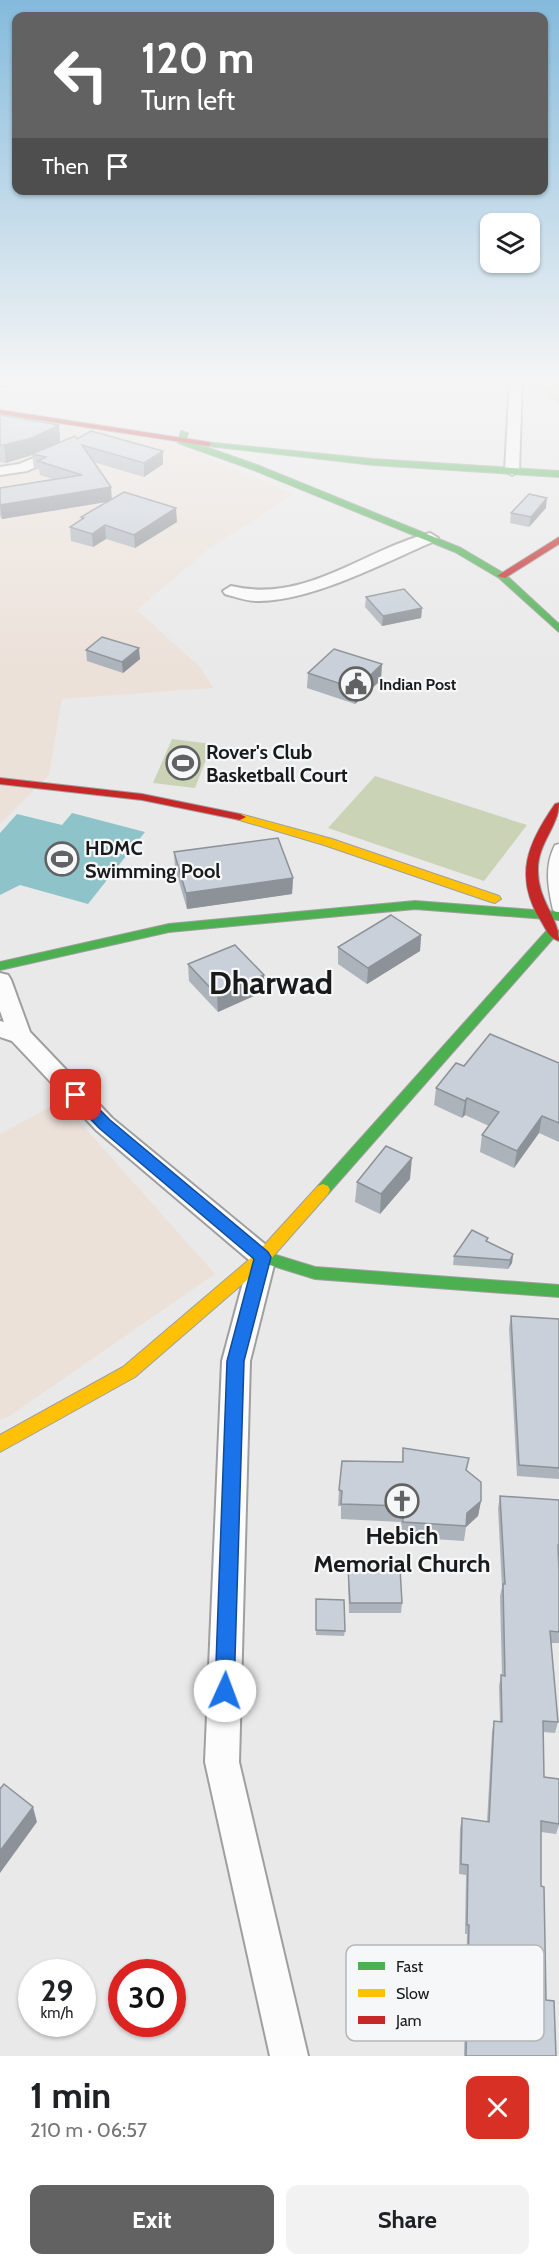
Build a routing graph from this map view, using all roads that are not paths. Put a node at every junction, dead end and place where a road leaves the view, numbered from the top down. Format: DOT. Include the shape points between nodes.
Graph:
graph roads {
  1 [pos="272,474"];
  2 [pos="430,538"];
  3 [pos="559,540"];
  4 [pos="502,576"];
  5 [pos="231,591"];
  6 [pos="559,629"];
  7 [pos="0,781"];
  8 [pos="559,806"];
  9 [pos="559,848"];
  10 [pos="559,910"];
  11 [pos="543,915"];
  12 [pos="559,916"];
  13 [pos="556,934"];
  14 [pos="0,966"];
  15 [pos="0,980"];
  16 [pos="10,1032"];
  17 [pos="263,1257"];
  18 [pos="559,1291"];
  19 [pos="0,1444"];
  20 [pos="289,2056"];
  1 -- 2 [label="street"];
  2 -- 4 [label="street"];
  2 -- 5 [label="street" via="290,591 258,596"];
  3 -- 4 [label="street"];
  4 -- 6 [label="street"];
  7 -- 11 [label="street" via="119,794 225,813"];
  8 -- 11 [label="street" via="534,852 531,883"];
  9 -- 10 [label="lane" via="552,886"];
  11 -- 12 [label="street"];
  11 -- 13 [label="street"];
  11 -- 14 [label="street" via="415,905 170,928"];
  13 -- 17 [label="street"];
  15 -- 16 [label="street"];
  16 -- 17 [label="street" via="104,1124"];
  17 -- 18 [label="street" via="315,1273"];
  17 -- 19 [label="street" via="129,1372"];
  17 -- 20 [label="street" via="236,1361 222,1762"];
}
